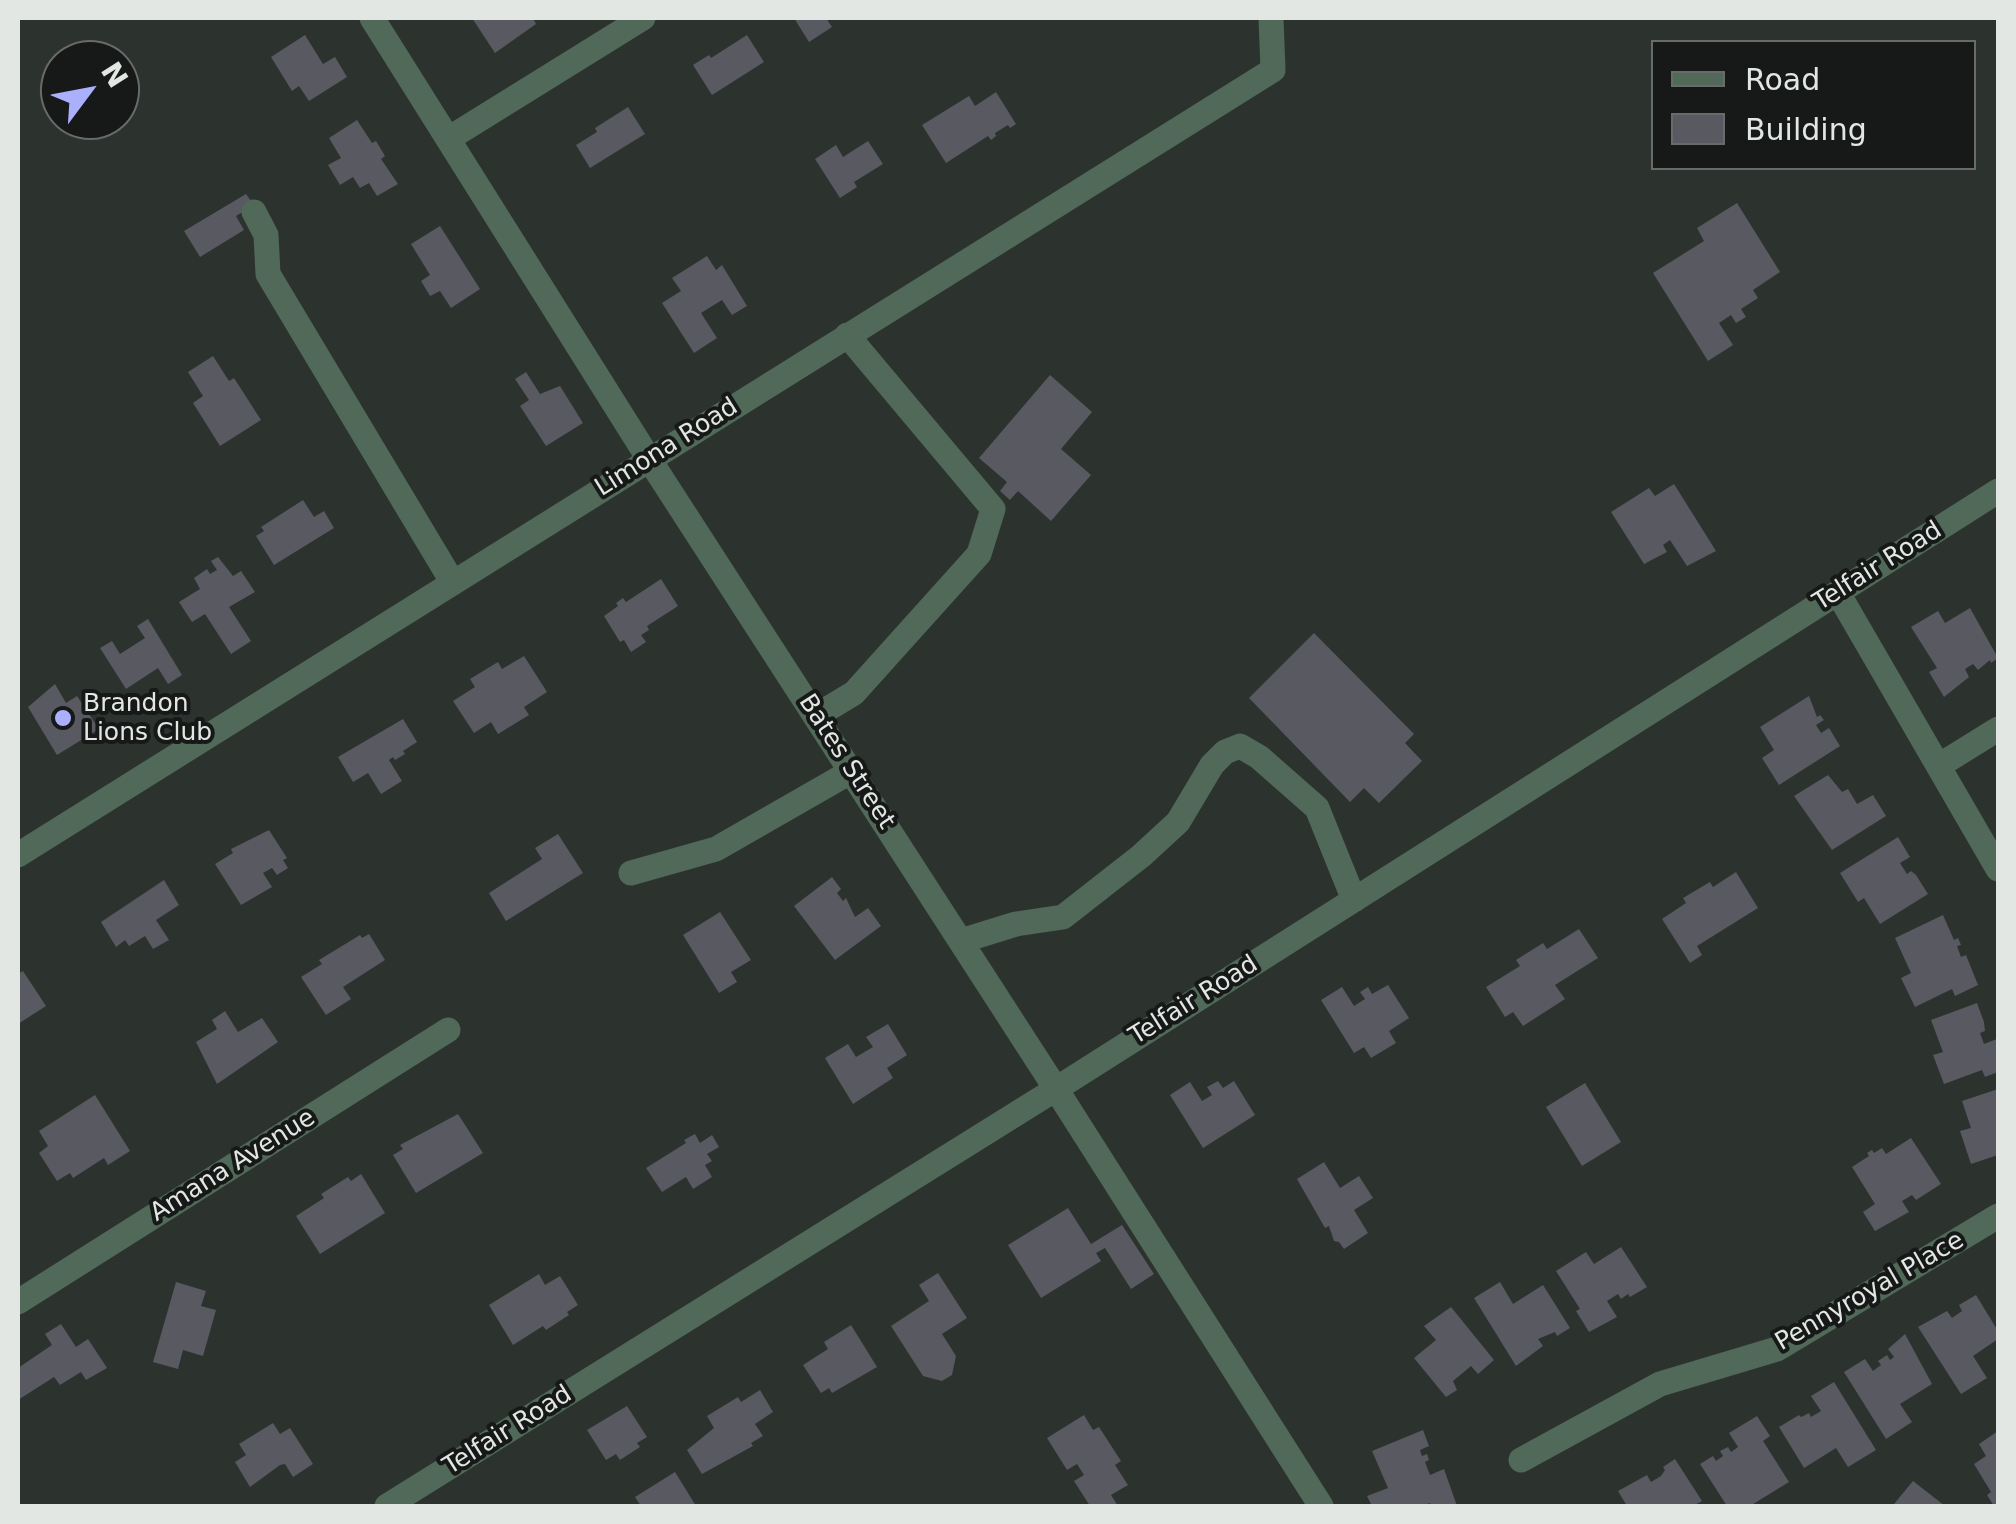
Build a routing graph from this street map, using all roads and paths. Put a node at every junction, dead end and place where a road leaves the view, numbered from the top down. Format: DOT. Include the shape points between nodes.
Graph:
graph roads {
  1 [pos="372,18"];
  2 [pos="643,18"];
  3 [pos="1271,18"];
  4 [pos="448,139"];
  5 [pos="254,212"];
  6 [pos="847,336"];
  7 [pos="649,458"];
  8 [pos="1998,492"];
  9 [pos="454,583"];
  10 [pos="1838,592"];
  11 [pos="816,716"];
  12 [pos="1998,729"];
  13 [pos="1940,765"];
  14 [pos="852,770"];
  15 [pos="18,855"];
  16 [pos="1998,869"];
  17 [pos="632,873"];
  18 [pos="1354,900"];
  19 [pos="961,941"];
  20 [pos="448,1030"];
  21 [pos="1056,1089"];
  22 [pos="1998,1216"];
  23 [pos="18,1302"];
  24 [pos="1521,1460"];
  25 [pos="387,1506"];
  26 [pos="1321,1506"];
  1 -- 4 [label="street, Bates Street"];
  2 -- 4 [label="street"];
  3 -- 6 [label="street, Limona Road" via="1273,70"];
  4 -- 7 [label="street, Bates Street"];
  5 -- 9 [label="street" via="266,234 268,274"];
  6 -- 7 [label="street, Limona Road"];
  6 -- 11 [label="street" via="993,509 979,554 854,694"];
  7 -- 9 [label="street, Limona Road"];
  7 -- 11 [label="street, Bates Street"];
  8 -- 10 [label="street, Telfair Road"];
  9 -- 15 [label="street, Limona Road"];
  10 -- 13 [label="street"];
  10 -- 18 [label="street, Telfair Road"];
  11 -- 14 [label="street, Bates Street"];
  12 -- 13 [label="street"];
  13 -- 16 [label="street"];
  14 -- 17 [label="street" via="716,849"];
  14 -- 19 [label="street, Bates Street"];
  18 -- 19 [label="street" via="1317,808 1240,746 1212,765 1178,822 1064,917"];
  18 -- 21 [label="street, Telfair Road"];
  19 -- 21 [label="street, Bates Street"];
  20 -- 23 [label="street, Amana Avenue"];
  21 -- 25 [label="street, Telfair Road"];
  21 -- 26 [label="street, Bates Street"];
  22 -- 24 [label="street, Pennyroyal Place" via="1777,1350 1660,1384"];
}
